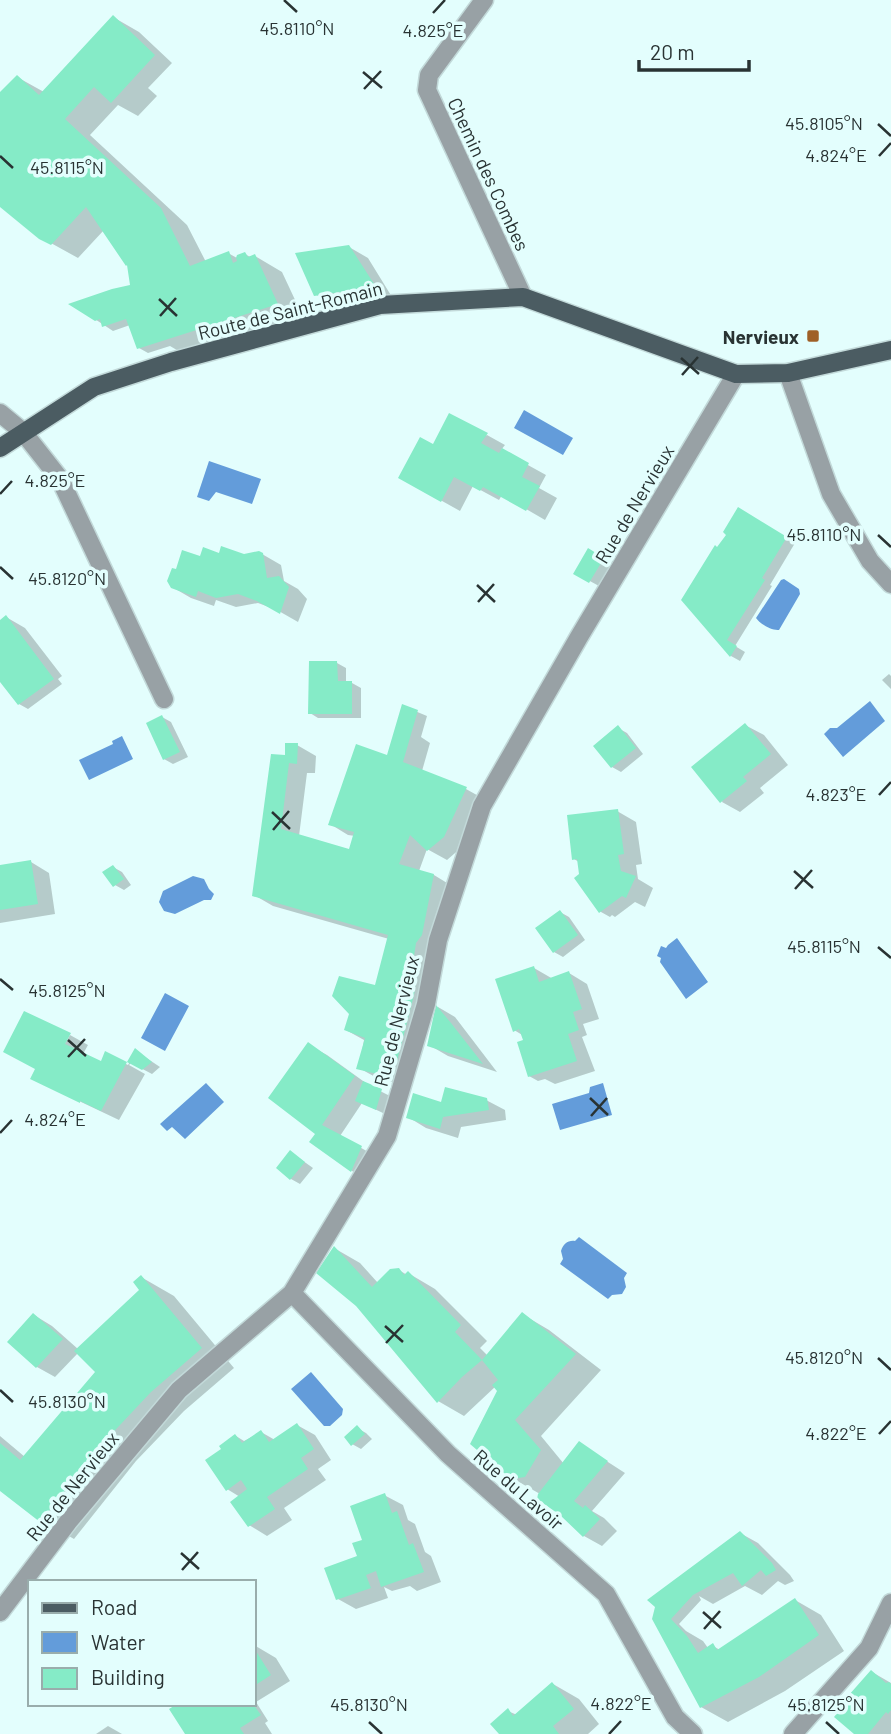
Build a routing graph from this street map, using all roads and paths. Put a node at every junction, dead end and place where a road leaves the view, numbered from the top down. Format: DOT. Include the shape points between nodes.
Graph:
graph roads {
  1 [pos="484,0"];
  2 [pos="523,297"];
  3 [pos="891,350"];
  4 [pos="788,373"];
  5 [pos="736,374"];
  6 [pos="0,412"];
  7 [pos="23,432"];
  8 [pos="0,448"];
  9 [pos="891,584"];
  10 [pos="164,699"];
  11 [pos="292,1293"];
  12 [pos="891,1603"];
  13 [pos="0,1612"];
  14 [pos="693,1734"];
  15 [pos="793,1734"];
  1 -- 2 [label="street, Chemin des Combes" via="429,75 427,90"];
  2 -- 5 [label="main road, Route de Saint-Romain"];
  2 -- 7 [label="main road, Route de Saint-Romain" via="380,305 94,387"];
  3 -- 4 [label="main road, Route de Saint-Romain"];
  4 -- 5 [label="main road, Route de Saint-Romain"];
  4 -- 9 [label="street" via="831,494 870,561"];
  5 -- 11 [label="street, Rue de Nervieux" via="482,806 438,940 426,1004 387,1136"];
  6 -- 7 [label="street"];
  7 -- 8 [label="main road, Route de Saint-Romain"];
  7 -- 10 [label="street" via="60,479"];
  11 -- 13 [label="street, Rue de Nervieux" via="179,1390 68,1522"];
  11 -- 14 [label="street, Rue du Lavoir" via="448,1454 606,1594 675,1717"];
  12 -- 15 [label="street" via="869,1648"];
}
